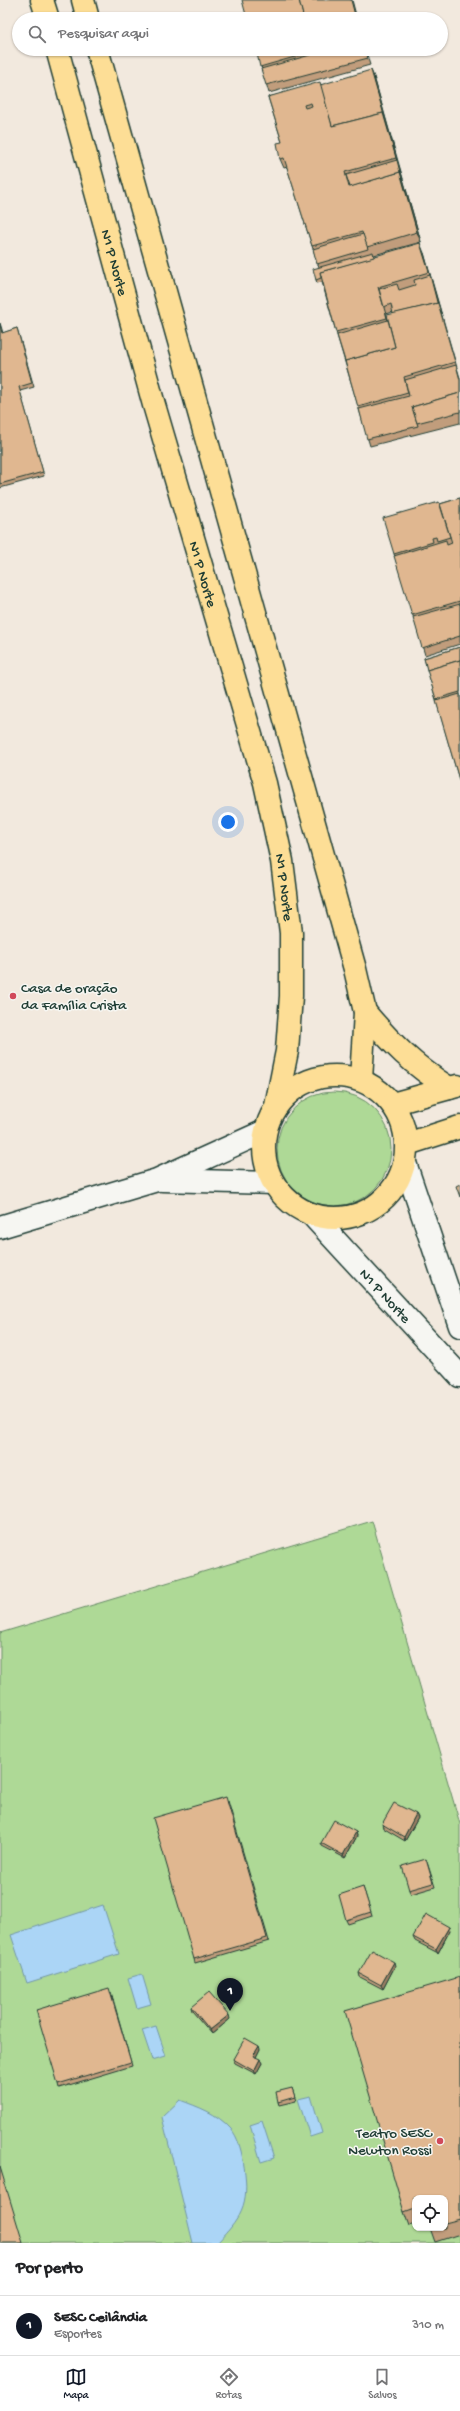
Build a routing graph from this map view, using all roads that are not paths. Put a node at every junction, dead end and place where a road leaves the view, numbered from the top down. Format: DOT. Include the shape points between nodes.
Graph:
graph roads {
  1 [pos="42,0"];
  2 [pos="83,0"];
  3 [pos="46,12"];
  4 [pos="86,12"];
  5 [pos="59,56"];
  6 [pos="99,56"];
  7 [pos="364,1012"];
  8 [pos="362,1080"];
  9 [pos="454,1087"];
  10 [pos="392,1104"];
  11 [pos="276,1106"];
  12 [pos="460,1127"];
  13 [pos="264,1131"];
  14 [pos="406,1153"];
  15 [pos="157,1180"];
  16 [pos="272,1183"];
  17 [pos="312,1215"];
  18 [pos="0,1227"];
  19 [pos="460,1326"];
  20 [pos="460,1376"];
  1 -- 3 [label="main road"];
  2 -- 4 [label="main road"];
  5 -- 11 [label="main road, N1 P Norte" via="154,405 267,790 282,861 291,933 291,996 287,1051"];
  6 -- 7 [label="main road" via="355,969"];
  7 -- 8 [label="main road"];
  7 -- 9 [label="main road" via="419,1070"];
  8 -- 10 [label="main road" via="378,1090"];
  8 -- 11 [label="main road" via="338,1075 314,1078 292,1089"];
  9 -- 10 [label="main road"];
  10 -- 14 [label="main road" via="405,1129"];
  11 -- 13 [label="main road"];
  12 -- 14 [label="main road"];
  13 -- 15 [label="street"];
  13 -- 16 [label="main road" via="264,1157"];
  14 -- 17 [label="main road" via="396,1186 380,1203 359,1215 336,1219"];
  14 -- 19 [label="street"];
  15 -- 16 [label="street"];
  15 -- 18 [label="street"];
  16 -- 17 [label="main road" via="296,1207"];
  17 -- 20 [label="street, N1 P Norte"];
}
